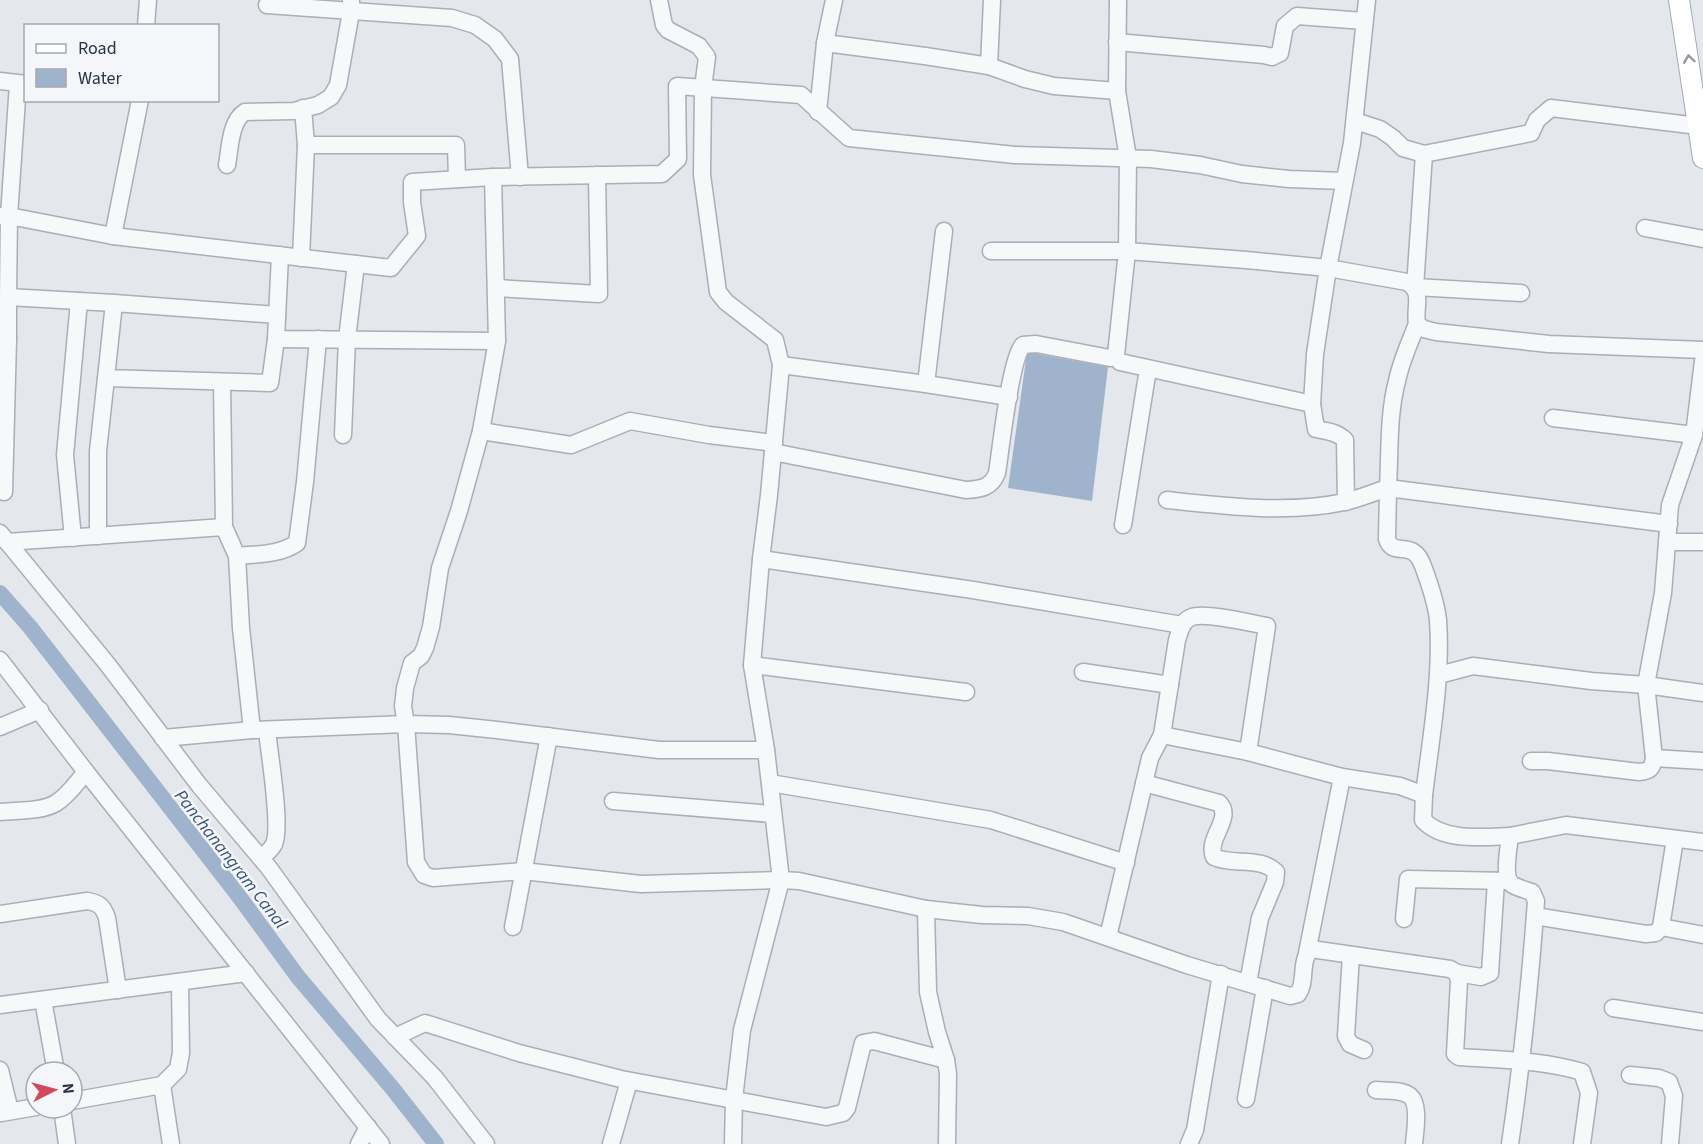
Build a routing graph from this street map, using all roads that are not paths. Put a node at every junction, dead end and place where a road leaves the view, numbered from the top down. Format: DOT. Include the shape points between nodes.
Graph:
graph roads {
  1 [pos="148,0"];
  2 [pos="659,0"];
  3 [pos="834,0"];
  4 [pos="992,0"];
  5 [pos="1118,0"];
  6 [pos="1367,0"];
  7 [pos="1679,0"];
  8 [pos="267,5"];
  9 [pos="351,6"];
  10 [pos="1364,21"];
  11 [pos="146,24"];
  12 [pos="1117,42"];
  13 [pos="825,43"];
  14 [pos="989,66"];
  15 [pos="0,81"];
  16 [pos="22,84"];
  17 [pos="703,88"];
  18 [pos="1117,91"];
  19 [pos="140,102"];
  20 [pos="303,108"];
  21 [pos="818,112"];
  22 [pos="1355,121"];
  23 [pos="1698,126"];
  24 [pos="306,145"];
  25 [pos="1424,154"];
  26 [pos="1128,158"];
  27 [pos="1703,158"];
  28 [pos="227,165"];
  29 [pos="597,175"];
  30 [pos="493,177"];
  31 [pos="520,177"];
  32 [pos="457,179"];
  33 [pos="1344,182"];
  34 [pos="5,216"];
  35 [pos="1645,228"];
  36 [pos="944,231"];
  37 [pos="113,236"];
  38 [pos="1703,239"];
  39 [pos="991,250"];
  40 [pos="1127,251"];
  41 [pos="280,255"];
  42 [pos="301,258"];
  43 [pos="356,264"];
  44 [pos="1328,268"];
  45 [pos="1414,286"];
  46 [pos="496,288"];
  47 [pos="1521,293"];
  48 [pos="9,297"];
  49 [pos="79,301"];
  50 [pos="114,303"];
  51 [pos="277,315"];
  52 [pos="1417,324"];
  53 [pos="4,339"];
  54 [pos="276,339"];
  55 [pos="318,339"];
  56 [pos="347,339"];
  57 [pos="497,341"];
  58 [pos="1703,350"];
  59 [pos="1703,360"];
  60 [pos="1120,362"];
  61 [pos="781,365"];
  62 [pos="1148,369"];
  63 [pos="106,378"];
  64 [pos="222,382"];
  65 [pos="926,384"];
  66 [pos="1009,398"];
  67 [pos="1312,404"];
  68 [pos="1552,418"];
  69 [pos="481,431"];
  70 [pos="343,435"];
  71 [pos="1694,435"];
  72 [pos="773,448"];
  73 [pos="1388,488"];
  74 [pos="4,492"];
  75 [pos="1167,500"];
  76 [pos="1346,502"];
  77 [pos="1669,524"];
  78 [pos="1123,525"];
  79 [pos="224,527"];
  80 [pos="98,536"];
  81 [pos="4,538"];
  82 [pos="73,538"];
  83 [pos="1667,542"];
  84 [pos="1703,542"];
  85 [pos="237,556"];
  86 [pos="760,559"];
  87 [pos="1182,625"];
  88 [pos="0,660"];
  89 [pos="752,665"];
  90 [pos="1083,672"];
  91 [pos="1438,675"];
  92 [pos="1170,685"];
  93 [pos="1646,685"];
  94 [pos="966,692"];
  95 [pos="1703,693"];
  96 [pos="40,710"];
  97 [pos="406,724"];
  98 [pos="0,727"];
  99 [pos="260,730"];
  100 [pos="1162,735"];
  101 [pos="549,736"];
  102 [pos="164,738"];
  103 [pos="766,750"];
  104 [pos="1248,752"];
  105 [pos="1654,758"];
  106 [pos="1531,761"];
  107 [pos="1703,761"];
  108 [pos="86,772"];
  109 [pos="1342,777"];
  110 [pos="770,783"];
  111 [pos="1144,783"];
  112 [pos="1424,795"];
  113 [pos="613,801"];
  114 [pos="0,812"];
  115 [pos="772,814"];
  116 [pos="1510,836"];
  117 [pos="1675,839"];
  118 [pos="1703,842"];
  119 [pos="261,858"];
  120 [pos="1126,863"];
  121 [pos="523,871"];
  122 [pos="781,880"];
  123 [pos="1503,881"];
  124 [pos="926,909"];
  125 [pos="0,914"];
  126 [pos="1535,916"];
  127 [pos="1404,919"];
  128 [pos="513,927"];
  129 [pos="1661,927"];
  130 [pos="1703,935"];
  131 [pos="1108,937"];
  132 [pos="1307,953"];
  133 [pos="1352,955"];
  134 [pos="246,974"];
  135 [pos="1221,974"];
  136 [pos="1457,974"];
  137 [pos="180,983"];
  138 [pos="1248,983"];
  139 [pos="1265,988"];
  140 [pos="118,990"];
  141 [pos="43,1000"];
  142 [pos="0,1005"];
  143 [pos="1613,1008"];
  144 [pos="1703,1022"];
  145 [pos="396,1037"];
  146 [pos="1364,1050"];
  147 [pos="54,1060"];
  148 [pos="946,1060"];
  149 [pos="1522,1061"];
  150 [pos="0,1070"];
  151 [pos="1630,1075"];
  152 [pos="629,1081"];
  153 [pos="162,1085"];
  154 [pos="1376,1090"];
  155 [pos="84,1099"];
  156 [pos="734,1099"];
  157 [pos="1246,1099"];
  158 [pos="24,1109"];
  159 [pos="5,1112"];
  160 [pos="64,1120"];
  161 [pos="368,1127"];
  162 [pos="67,1144"];
  163 [pos="171,1144"];
  164 [pos="359,1144"];
  165 [pos="381,1144"];
  166 [pos="486,1144"];
  167 [pos="611,1144"];
  168 [pos="733,1144"];
  169 [pos="947,1144"];
  170 [pos="1189,1144"];
  171 [pos="1414,1144"];
  172 [pos="1510,1144"];
  173 [pos="1582,1144"];
  174 [pos="1670,1144"];
  1 -- 11 [label="street"];
  2 -- 17 [label="street" via="668,30 704,50 707,57"];
  3 -- 13 [label="street"];
  4 -- 14 [label="street"];
  5 -- 12 [label="street"];
  6 -- 10 [label="street"];
  23 -- 7 [label="main road, one-way"];
  8 -- 9 [label="street"];
  9 -- 20 [label="street" via="338,85 331,97"];
  9 -- 31 [label="street" via="452,18 476,25 495,39 510,59"];
  10 -- 12 [label="street" via="1297,16 1285,27 1280,53 1272,57"];
  10 -- 22 [label="street"];
  12 -- 18 [label="street"];
  13 -- 14 [label="street"];
  13 -- 21 [label="street"];
  14 -- 18 [label="street" via="1054,86"];
  15 -- 16 [label="street"];
  16 -- 34 [label="street"];
  17 -- 21 [label="street" via="801,95"];
  17 -- 29 [label="street" via="677,87 678,159 662,174"];
  17 -- 61 [label="street" via="702,175 718,292 775,340"];
  18 -- 26 [label="street"];
  19 -- 37 [label="street"];
  20 -- 24 [label="street"];
  20 -- 28 [label="street" via="240,115"];
  21 -- 26 [label="street" via="849,138 1015,155"];
  22 -- 25 [label="street" via="1380,129 1403,148"];
  22 -- 33 [label="street"];
  23 -- 25 [label="street" via="1551,108 1537,120 1531,133"];
  23 -- 27 [label="main road"];
  24 -- 32 [label="street" via="456,145"];
  24 -- 42 [label="street"];
  25 -- 45 [label="street"];
  26 -- 33 [label="street" via="1200,165 1242,174"];
  26 -- 40 [label="street"];
  29 -- 31 [label="street"];
  29 -- 46 [label="street" via="598,294"];
  30 -- 31 [label="street"];
  30 -- 32 [label="street"];
  30 -- 46 [label="street"];
  32 -- 43 [label="street" via="412,182 417,236 391,268"];
  33 -- 44 [label="street"];
  34 -- 37 [label="street"];
  34 -- 48 [label="street"];
  35 -- 38 [label="street"];
  36 -- 65 [label="street"];
  37 -- 41 [label="street"];
  39 -- 40 [label="street"];
  40 -- 44 [label="street"];
  40 -- 66 [label="street" via="1116,355 1110,358 1023,345 1013,370"];
  41 -- 42 [label="street"];
  41 -- 51 [label="street"];
  42 -- 43 [label="street"];
  43 -- 56 [label="street"];
  44 -- 45 [label="street"];
  44 -- 67 [label="street"];
  45 -- 47 [label="street"];
  45 -- 52 [label="street" via="1419,296"];
  46 -- 57 [label="street"];
  48 -- 49 [label="street"];
  48 -- 53 [label="street"];
  49 -- 50 [label="street"];
  49 -- 82 [label="street" via="65,455"];
  50 -- 51 [label="street"];
  50 -- 63 [label="street"];
  51 -- 54 [label="street"];
  52 -- 58 [label="street" via="1436,332 1549,344"];
  52 -- 73 [label="street" via="1396,383"];
  53 -- 74 [label="street"];
  54 -- 55 [label="street"];
  54 -- 64 [label="street" via="270,383"];
  55 -- 56 [label="street"];
  55 -- 85 [label="street" via="297,543 274,553"];
  56 -- 57 [label="street"];
  56 -- 70 [label="street"];
  57 -- 69 [label="street"];
  59 -- 71 [label="street"];
  60 -- 62 [label="street"];
  61 -- 65 [label="street"];
  61 -- 72 [label="street"];
  62 -- 67 [label="street"];
  62 -- 78 [label="street"];
  63 -- 64 [label="street"];
  63 -- 80 [label="street" via="98,451"];
  64 -- 79 [label="street"];
  65 -- 66 [label="street"];
  66 -- 72 [label="street" via="997,473 994,482 982,489 966,490"];
  67 -- 76 [label="street" via="1316,429 1333,432 1345,440"];
  68 -- 71 [label="street"];
  69 -- 72 [label="street" via="571,445 630,421"];
  69 -- 97 [label="street" via="440,568 425,648 412,663 405,688"];
  71 -- 77 [label="street" via="1670,506"];
  72 -- 86 [label="street"];
  73 -- 76 [label="street"];
  73 -- 77 [label="street"];
  73 -- 91 [label="street" via="1389,546 1413,550 1418,555 1438,618"];
  75 -- 76 [label="street" via="1236,507"];
  77 -- 83 [label="street"];
  79 -- 80 [label="street"];
  79 -- 85 [label="street"];
  80 -- 82 [label="street"];
  81 -- 82 [label="street"];
  81 -- 102 [label="street"];
  83 -- 84 [label="street"];
  83 -- 93 [label="street"];
  85 -- 99 [label="street"];
  86 -- 87 [label="street"];
  86 -- 89 [label="street"];
  87 -- 92 [label="street"];
  87 -- 104 [label="street" via="1192,617 1210,617 1267,626"];
  88 -- 96 [label="street"];
  89 -- 94 [label="street"];
  89 -- 103 [label="street"];
  90 -- 92 [label="street"];
  91 -- 93 [label="street" via="1473,666"];
  91 -- 112 [label="street"];
  92 -- 100 [label="street"];
  93 -- 95 [label="street"];
  93 -- 105 [label="street"];
  96 -- 98 [label="street"];
  96 -- 108 [label="street"];
  97 -- 99 [label="street"];
  97 -- 101 [label="street"];
  97 -- 121 [label="street" via="420,871 444,879"];
  99 -- 102 [label="street"];
  99 -- 119 [label="street" via="276,812 274,844"];
  100 -- 104 [label="street"];
  100 -- 111 [label="street" via="1150,758"];
  101 -- 103 [label="street" via="659,750"];
  101 -- 121 [label="street"];
  102 -- 119 [label="street"];
  103 -- 110 [label="street"];
  104 -- 109 [label="street"];
  105 -- 106 [label="street" via="1652,768 1639,772"];
  105 -- 107 [label="street"];
  108 -- 114 [label="street" via="56,803"];
  108 -- 134 [label="street"];
  109 -- 112 [label="street" via="1400,786"];
  109 -- 132 [label="street"];
  110 -- 115 [label="street"];
  110 -- 120 [label="street" via="991,820"];
  111 -- 120 [label="street"];
  111 -- 138 [label="street" via="1219,803 1224,815 1212,844 1214,857 1262,864 1276,872 1260,918"];
  112 -- 116 [label="street" via="1423,820 1431,829 1465,838"];
  113 -- 115 [label="street"];
  115 -- 122 [label="street"];
  116 -- 117 [label="street" via="1566,825"];
  116 -- 123 [label="street"];
  117 -- 118 [label="street"];
  117 -- 129 [label="street"];
  119 -- 145 [label="street" via="361,998"];
  120 -- 131 [label="street"];
  121 -- 122 [label="street" via="641,884"];
  121 -- 128 [label="street"];
  122 -- 124 [label="street"];
  122 -- 156 [label="street" via="742,1030"];
  123 -- 126 [label="street" via="1532,892"];
  123 -- 127 [label="street" via="1408,879"];
  123 -- 136 [label="street" via="1490,974"];
  124 -- 131 [label="street" via="1028,916 1064,922"];
  124 -- 148 [label="street" via="928,992"];
  125 -- 140 [label="street" via="97,902 107,918"];
  126 -- 129 [label="street" via="1646,934 1656,933"];
  126 -- 149 [label="street"];
  129 -- 130 [label="street"];
  131 -- 135 [label="street"];
  132 -- 133 [label="street" via="1318,949"];
  132 -- 139 [label="street" via="1298,994 1290,996"];
  133 -- 136 [label="street" via="1450,969"];
  133 -- 146 [label="street" via="1346,1036 1350,1044"];
  134 -- 137 [label="street"];
  134 -- 161 [label="street"];
  135 -- 138 [label="street"];
  135 -- 170 [label="street" via="1195,1130"];
  136 -- 149 [label="street" via="1455,1054 1459,1058"];
  137 -- 140 [label="street"];
  137 -- 153 [label="street" via="181,1053 178,1069"];
  138 -- 139 [label="street"];
  139 -- 157 [label="street"];
  140 -- 141 [label="street"];
  141 -- 142 [label="street"];
  141 -- 147 [label="street"];
  143 -- 144 [label="street"];
  145 -- 152 [label="street" via="425,1023 519,1053"];
  145 -- 166 [label="street" via="435,1078"];
  148 -- 156 [label="street" via="874,1041 863,1043 846,1108 837,1116"];
  148 -- 169 [label="street"];
  149 -- 172 [label="street"];
  149 -- 173 [label="street" via="1582,1072 1589,1093"];
  150 -- 159 [label="street"];
  151 -- 174 [label="street" via="1669,1082 1674,1096"];
  152 -- 156 [label="street"];
  152 -- 167 [label="street"];
  153 -- 155 [label="street"];
  153 -- 163 [label="street"];
  154 -- 171 [label="street" via="1410,1096 1416,1113"];
  156 -- 168 [label="street"];
  158 -- 159 [label="street"];
  160 -- 162 [label="street"];
  161 -- 164 [label="street"];
  161 -- 165 [label="street"];
}
